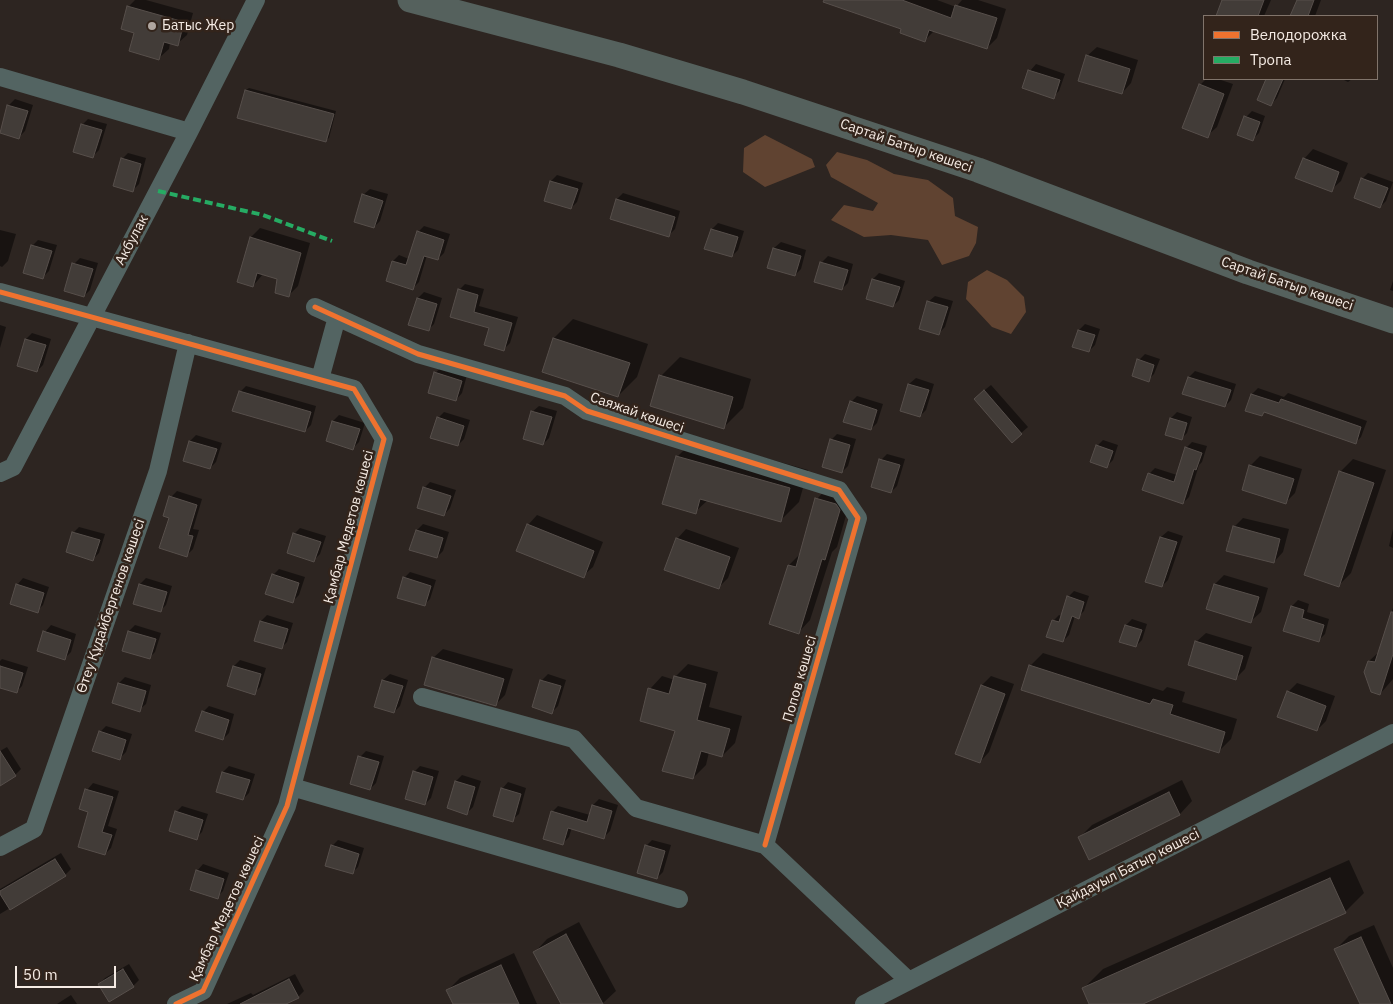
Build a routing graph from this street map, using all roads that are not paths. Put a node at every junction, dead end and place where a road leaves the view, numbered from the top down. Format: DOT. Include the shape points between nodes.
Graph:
graph roads {
  1 [pos="256,0"];
  2 [pos="410,0"];
  3 [pos="0,77"];
  4 [pos="189,132"];
  5 [pos="0,292"];
  6 [pos="315,307"];
  7 [pos="92,316"];
  8 [pos="337,317"];
  9 [pos="1393,321"];
  10 [pos="188,343"];
  11 [pos="320,380"];
  12 [pos="0,473"];
  13 [pos="858,518"];
  14 [pos="422,698"];
  15 [pos="1393,734"];
  16 [pos="292,787"];
  17 [pos="765,845"];
  18 [pos="0,847"];
  19 [pos="679,899"];
  20 [pos="909,981"];
  21 [pos="176,1004"];
  22 [pos="864,1004"];
  1 -- 4 [label="street, Акбулак"];
  2 -- 9 [label="highway, Сартай Батыр көшесі" via="619,55 742,92 978,170 1248,272"];
  3 -- 4 [label="street"];
  4 -- 7 [label="street, Акбулак"];
  5 -- 7 [label="street, Қамбар Медетов көшесі"];
  6 -- 8 [label="street, Саяжай көшесі"];
  7 -- 10 [label="street, Қамбар Медетов көшесі"];
  7 -- 12 [label="street, Акбулак" via="13,467"];
  8 -- 11 [label="street"];
  8 -- 13 [label="street, Саяжай көшесі" via="418,354 565,396 587,411 839,490"];
  10 -- 11 [label="street, Қамбар Медетов көшесі"];
  10 -- 18 [label="street, Өтеу Құдайбергенов көшесі" via="158,471 34,829"];
  11 -- 16 [label="street, Қамбар Медетов көшесі" via="354,389 384,439"];
  13 -- 17 [label="street, Попов көшесі"];
  14 -- 17 [label="street" via="574,739 636,808"];
  15 -- 20 [label="street, Қайдауыл Батыр көшесі"];
  16 -- 19 [label="street"];
  16 -- 21 [label="street, Қамбар Медетов көшесі" via="288,806 203,990"];
  17 -- 20 [label="street"];
  20 -- 22 [label="street, Қайдауыл Батыр көшесі"];
}
